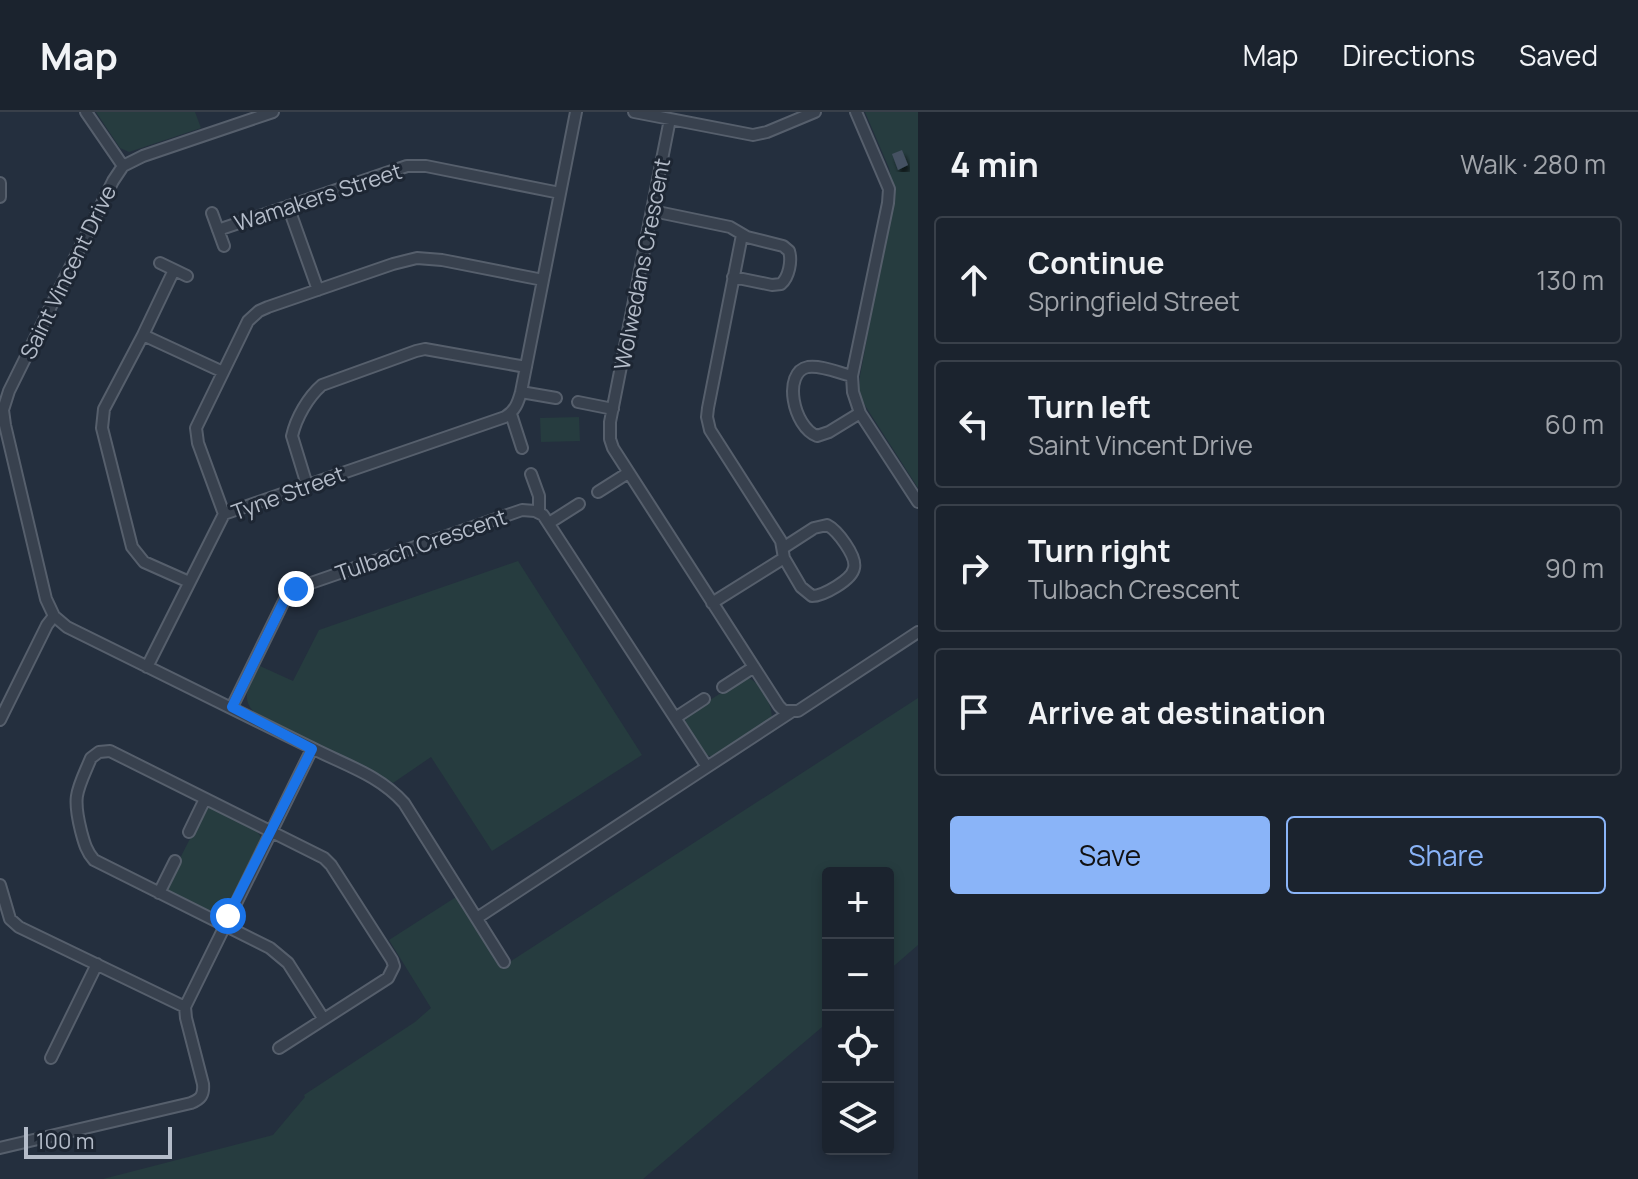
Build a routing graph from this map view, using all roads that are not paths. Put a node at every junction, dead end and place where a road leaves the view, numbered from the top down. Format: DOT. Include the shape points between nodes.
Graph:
graph roads {
  1 [pos="86,112"];
  2 [pos="273,112"];
  3 [pos="576,112"];
  4 [pos="634,112"];
  5 [pos="815,112"];
  6 [pos="856,112"];
  7 [pos="670,119"];
  8 [pos="123,166"];
  9 [pos="0,183"];
  10 [pos="560,193"];
  11 [pos="0,197"];
  12 [pos="288,206"];
  13 [pos="653,211"];
  14 [pos="212,213"];
  15 [pos="218,230"];
  16 [pos="742,235"];
  17 [pos="224,246"];
  18 [pos="160,263"];
  19 [pos="174,270"];
  20 [pos="187,276"];
  21 [pos="733,277"];
  22 [pos="543,280"];
  23 [pos="318,290"];
  24 [pos="143,335"];
  25 [pos="526,367"];
  26 [pos="223,372"];
  27 [pos="852,376"];
  28 [pos="521,392"];
  29 [pos="556,398"];
  30 [pos="578,402"];
  31 [pos="613,409"];
  32 [pos="2,410"];
  33 [pos="860,413"];
  34 [pos="511,414"];
  35 [pos="522,448"];
  36 [pos="628,473"];
  37 [pos="531,474"];
  38 [pos="307,485"];
  39 [pos="598,492"];
  40 [pos="918,502"];
  41 [pos="579,504"];
  42 [pos="539,512"];
  43 [pos="224,514"];
  44 [pos="549,523"];
  45 [pos="783,553"];
  46 [pos="189,582"];
  47 [pos="712,603"];
  48 [pos="54,616"];
  49 [pos="918,632"];
  50 [pos="147,667"];
  51 [pos="754,667"];
  52 [pos="723,687"];
  53 [pos="704,699"];
  54 [pos="4,700"];
  55 [pos="232,707"];
  56 [pos="791,712"];
  57 [pos="675,718"];
  58 [pos="0,720"];
  59 [pos="312,749"];
  60 [pos="707,767"];
  61 [pos="205,799"];
  62 [pos="271,831"];
  63 [pos="189,832"];
  64 [pos="175,861"];
  65 [pos="0,885"];
  66 [pos="159,893"];
  67 [pos="477,918"];
  68 [pos="10,919"];
  69 [pos="224,925"];
  70 [pos="0,928"];
  71 [pos="504,962"];
  72 [pos="97,964"];
  73 [pos="185,1007"];
  74 [pos="323,1018"];
  75 [pos="279,1048"];
  76 [pos="51,1058"];
  77 [pos="0,1148"];
  1 -- 8 [label="street"];
  2 -- 8 [label="street, Saint Vincent Drive"];
  3 -- 10 [label="street"];
  4 -- 7 [label="street"];
  5 -- 7 [label="street" via="753,135"];
  6 -- 27 [label="street" via="889,189"];
  7 -- 13 [label="street, Wolwedans Crescent"];
  8 -- 32 [label="street, Saint Vincent Drive"];
  9 -- 11 [label="street"];
  10 -- 12 [label="street, Wamakers Street" via="416,165"];
  10 -- 22 [label="street"];
  12 -- 15 [label="street, Wamakers Street"];
  12 -- 23 [label="street"];
  13 -- 16 [label="street" via="730,227"];
  13 -- 31 [label="street, Wolwedans Crescent"];
  14 -- 15 [label="street, Wamakers Street"];
  15 -- 17 [label="street, Wamakers Street"];
  16 -- 21 [label="street"];
  16 -- 21 [label="street" via="786,248 790,262 785,281 777,285"];
  18 -- 19 [label="street"];
  19 -- 20 [label="street"];
  19 -- 24 [label="street"];
  21 -- 45 [label="street" via="708,423 781,541"];
  22 -- 23 [label="street" via="417,258"];
  22 -- 25 [label="street"];
  23 -- 26 [label="street" via="253,315"];
  24 -- 26 [label="street"];
  24 -- 46 [label="street" via="104,409 102,428 132,547 144,562"];
  25 -- 28 [label="street"];
  25 -- 38 [label="street" via="425,349 322,385 310,396 292,436"];
  26 -- 43 [label="street" via="196,434"];
  27 -- 33 [label="street"];
  27 -- 33 [label="street" via="802,369 795,380 793,405 807,430 817,436"];
  28 -- 29 [label="street"];
  28 -- 34 [label="street"];
  30 -- 31 [label="street"];
  31 -- 36 [label="street, Wolwedans Crescent" via="610,439"];
  32 -- 48 [label="street, Saint Vincent Drive"];
  33 -- 40 [label="street"];
  34 -- 35 [label="street"];
  34 -- 38 [label="street, Tyne Street"];
  36 -- 39 [label="street"];
  36 -- 47 [label="street, Wolwedans Crescent"];
  37 -- 42 [label="street, Tulbach Crescent"];
  38 -- 43 [label="street, Tyne Street"];
  41 -- 44 [label="street"];
  42 -- 44 [label="street, Tulbach Crescent"];
  42 -- 55 [label="street, Tulbach Crescent" via="522,510 296,589 284,601"];
  43 -- 46 [label="street, Tyne Street"];
  44 -- 57 [label="street, Tulbach Crescent"];
  45 -- 45 [label="street" via="801,587 812,596 823,594 854,569 837,533 827,525 814,528"];
  45 -- 47 [label="street"];
  46 -- 50 [label="street, Tyne Street"];
  47 -- 51 [label="street, Wolwedans Crescent"];
  48 -- 50 [label="street"];
  48 -- 54 [label="street"];
  49 -- 56 [label="street"];
  50 -- 55 [label="street"];
  51 -- 52 [label="street"];
  51 -- 56 [label="street, Wolwedans Crescent" via="779,706"];
  53 -- 57 [label="street"];
  54 -- 58 [label="street"];
  55 -- 59 [label="street"];
  56 -- 60 [label="street"];
  57 -- 60 [label="street, Tulbach Crescent"];
  59 -- 62 [label="street"];
  59 -- 67 [label="street" via="391,788"];
  60 -- 67 [label="street"];
  61 -- 62 [label="street"];
  61 -- 63 [label="street"];
  61 -- 66 [label="street" via="110,751 91,758 75,800 86,848 94,860"];
  62 -- 69 [label="street"];
  62 -- 74 [label="street" via="331,865 394,966 388,978"];
  64 -- 66 [label="street"];
  65 -- 68 [label="street"];
  66 -- 69 [label="street"];
  67 -- 71 [label="street"];
  68 -- 70 [label="street"];
  68 -- 72 [label="street"];
  69 -- 73 [label="street"];
  69 -- 74 [label="street" via="281,956"];
  72 -- 73 [label="street"];
  72 -- 76 [label="street"];
  73 -- 77 [label="street" via="203,1084 200,1098"];
  74 -- 75 [label="street"];
}
